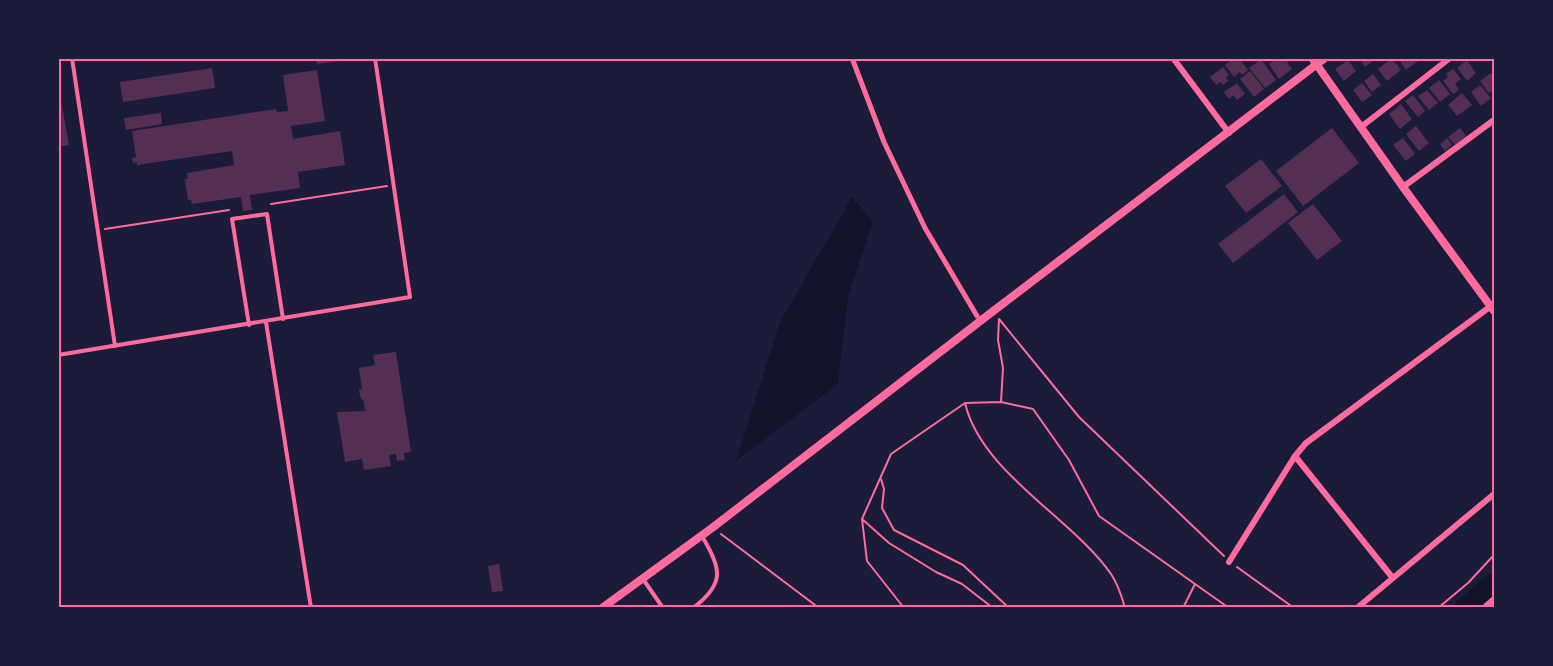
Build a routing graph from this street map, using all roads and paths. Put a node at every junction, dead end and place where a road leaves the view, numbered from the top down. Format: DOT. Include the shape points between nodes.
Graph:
graph roads {
  1 [pos="72,58"];
  2 [pos="375,58"];
  3 [pos="852,58"];
  4 [pos="1173,58"];
  5 [pos="1325,58"];
  6 [pos="1450,58"];
  7 [pos="1315,62"];
  8 [pos="1494,120"];
  9 [pos="1361,127"];
  10 [pos="1229,133"];
  11 [pos="393,185"];
  12 [pos="1403,187"];
  13 [pos="271,204"];
  14 [pos="229,210"];
  15 [pos="98,230"];
  16 [pos="1493,307"];
  17 [pos="977,316"];
  18 [pos="283,319"];
  19 [pos="266,322"];
  20 [pos="249,325"];
  21 [pos="115,346"];
  22 [pos="58,355"];
  23 [pos="1001,402"];
  24 [pos="964,403"];
  25 [pos="1295,456"];
  26 [pos="880,477"];
  27 [pos="1494,494"];
  28 [pos="861,519"];
  29 [pos="718,532"];
  30 [pos="701,535"];
  31 [pos="1494,555"];
  32 [pos="1229,562"];
  33 [pos="1392,577"];
  34 [pos="642,578"];
  35 [pos="1196,585"];
  36 [pos="1494,599"];
  37 [pos="311,608"];
  38 [pos="602,608"];
  39 [pos="663,608"];
  40 [pos="693,608"];
  41 [pos="819,608"];
  42 [pos="904,608"];
  43 [pos="993,608"];
  44 [pos="1010,608"];
  45 [pos="1125,608"];
  46 [pos="1183,608"];
  47 [pos="1229,608"];
  48 [pos="1294,608"];
  49 [pos="1357,608"];
  50 [pos="1438,608"];
  51 [pos="1484,608"];
  1 -- 15 [label="lane"];
  2 -- 11 [label="lane"];
  3 -- 17 [label="street" via="884,142 920,218"];
  4 -- 10 [label="street"];
  5 -- 7 [label="street"];
  6 -- 9 [label="street"];
  7 -- 9 [label="street"];
  7 -- 10 [label="street"];
  8 -- 12 [label="street"];
  9 -- 12 [label="street"];
  10 -- 30 [label="street"];
  11 -- 13 [label="path"];
  11 -- 18 [label="lane" via="410,297"];
  12 -- 16 [label="street"];
  14 -- 15 [label="path"];
  15 -- 21 [label="lane"];
  16 -- 25 [label="street" via="1306,443"];
  18 -- 19 [label="lane"];
  18 -- 20 [label="lane" via="267,214 232,219"];
  19 -- 20 [label="lane"];
  19 -- 37 [label="lane"];
  20 -- 21 [label="lane"];
  21 -- 22 [label="lane"];
  23 -- 24 [label="path"];
  23 -- 32 [label="path" via="999,320 1079,417"];
  23 -- 35 [label="path" via="1033,409 1069,460 1100,516"];
  24 -- 26 [label="path" via="891,454"];
  24 -- 45 [label="path" via="991,454 1112,575"];
  25 -- 32 [label="street"];
  25 -- 33 [label="street"];
  26 -- 28 [label="path"];
  26 -- 44 [label="path" via="884,489 882,508 894,530 963,565"];
  27 -- 33 [label="street"];
  28 -- 42 [label="path" via="867,561"];
  28 -- 43 [label="path" via="889,543 962,584"];
  29 -- 41 [label="path"];
  30 -- 34 [label="street"];
  30 -- 40 [label="lane" via="718,572 708,597"];
  31 -- 50 [label="path"];
  32 -- 48 [label="path"];
  33 -- 49 [label="street"];
  34 -- 38 [label="street"];
  34 -- 39 [label="lane"];
  35 -- 46 [label="path"];
  35 -- 47 [label="path"];
  36 -- 51 [label="street"];
}
